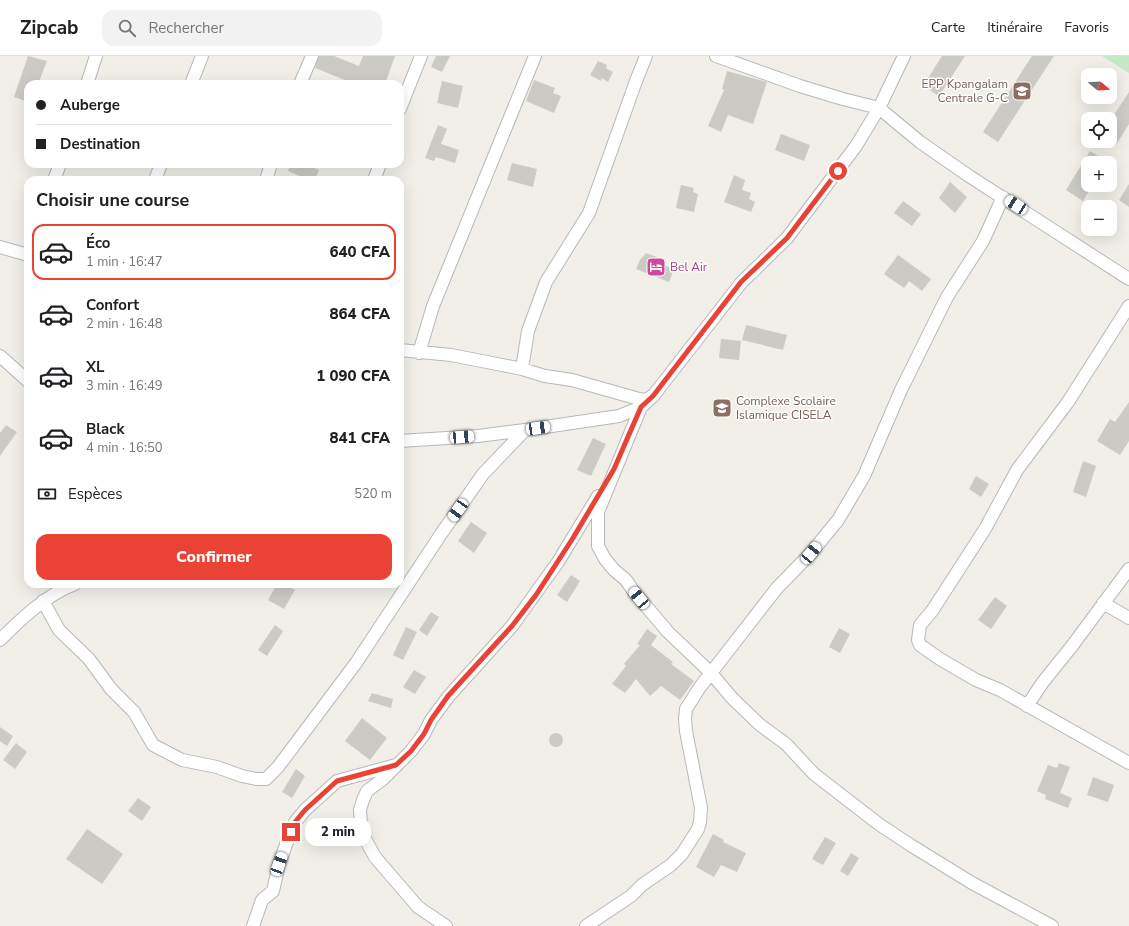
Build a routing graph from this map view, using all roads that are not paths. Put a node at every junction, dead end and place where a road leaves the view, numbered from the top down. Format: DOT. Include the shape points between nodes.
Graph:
graph roads {
  1 [pos="96,56"];
  2 [pos="202,56"];
  3 [pos="312,56"];
  4 [pos="421,56"];
  5 [pos="535,56"];
  6 [pos="646,56"];
  7 [pos="716,56"];
  8 [pos="904,56"];
  9 [pos="88,80"];
  10 [pos="192,80"];
  11 [pos="302,80"];
  12 [pos="404,99"];
  13 [pos="878,108"];
  14 [pos="1003,197"];
  15 [pos="0,248"];
  16 [pos="24,254"];
  17 [pos="1129,279"];
  18 [pos="1129,306"];
  19 [pos="404,350"];
  20 [pos="419,352"];
  21 [pos="0,356"];
  22 [pos="522,369"];
  23 [pos="24,377"];
  24 [pos="653,396"];
  25 [pos="641,407"];
  26 [pos="525,430"];
  27 [pos="404,441"];
  28 [pos="614,469"];
  29 [pos="1129,569"];
  30 [pos="64,588"];
  31 [pos="43,601"];
  32 [pos="1103,603"];
  33 [pos="1129,618"];
  34 [pos="0,640"];
  35 [pos="711,673"];
  36 [pos="1027,706"];
  37 [pos="1129,763"];
  38 [pos="396,765"];
  39 [pos="253,926"];
  40 [pos="446,926"];
  41 [pos="586,926"];
  42 [pos="1052,926"];
  1 -- 9 [label="street"];
  2 -- 10 [label="street"];
  3 -- 11 [label="street"];
  4 -- 12 [label="street"];
  5 -- 20 [label="street" via="433,306"];
  6 -- 22 [label="street" via="589,213 546,282 537,304 528,331"];
  7 -- 13 [label="street" via="843,100"];
  8 -- 13 [label="street"];
  13 -- 14 [label="street" via="920,142"];
  13 -- 24 [label="street" via="856,146 787,238 741,282"];
  14 -- 17 [label="street"];
  14 -- 35 [label="street" via="983,241 947,296 901,390 864,476 838,520 777,588"];
  15 -- 16 [label="street"];
  18 -- 36 [label="street" via="1068,402 1017,470 985,529 932,611 920,625 920,645 925,650"];
  19 -- 20 [label="street"];
  20 -- 22 [label="street"];
  21 -- 23 [label="street"];
  22 -- 24 [label="street" via="639,399 646,400"];
  24 -- 25 [label="street"];
  25 -- 26 [label="street" via="620,416"];
  25 -- 28 [label="street"];
  26 -- 27 [label="street"];
  26 -- 31 [label="street" via="483,474 356,663 278,767 266,778 256,780 217,767 182,760 153,745 134,712 89,659 59,630"];
  28 -- 35 [label="street" via="598,512 598,546 601,554 626,580 668,632"];
  28 -- 38 [label="street" via="536,595 512,626 448,696 424,734"];
  29 -- 32 [label="street"];
  30 -- 31 [label="street"];
  31 -- 34 [label="street"];
  32 -- 33 [label="street"];
  32 -- 36 [label="street"];
  35 -- 41 [label="street" via="686,709 685,719 689,753 701,808 698,829 682,854 671,865"];
  35 -- 42 [label="street" via="732,698 759,724 786,744 814,774 880,825 972,883"];
  36 -- 37 [label="street"];
  38 -- 39 [label="street" via="337,781 305,810 295,822 279,864 273,891 262,900"];
  38 -- 40 [label="street" via="367,791 360,810 364,837 375,857 418,906"];
}
